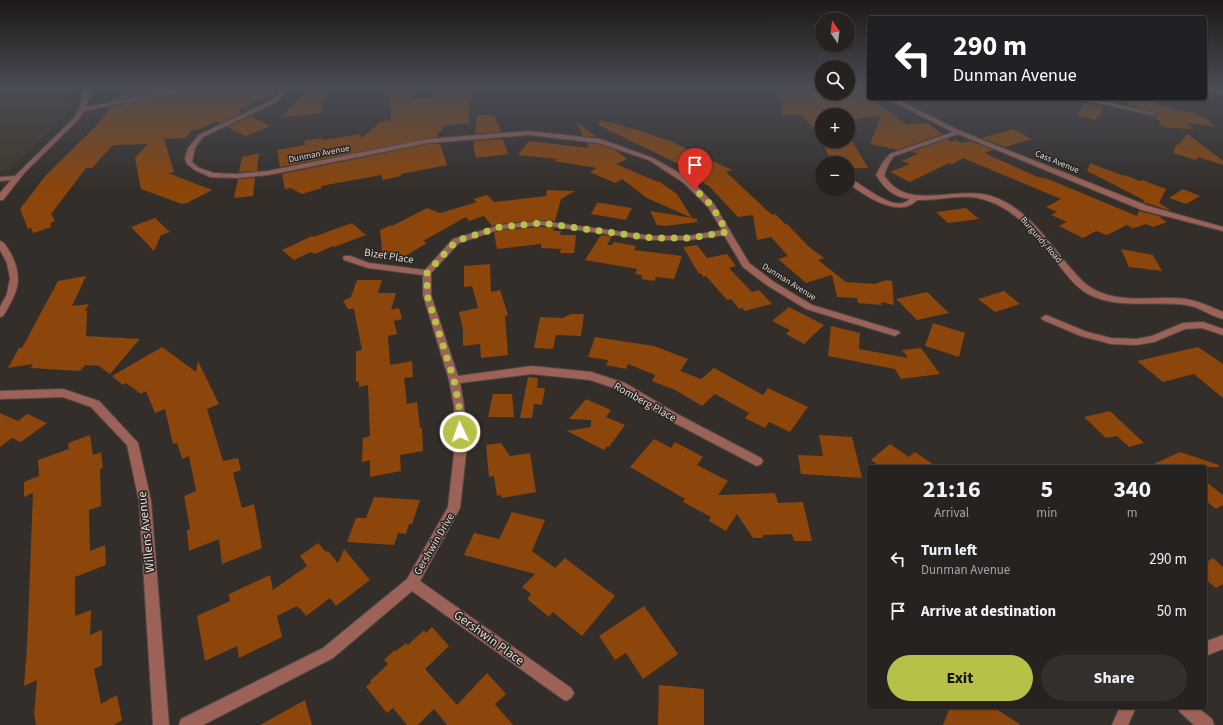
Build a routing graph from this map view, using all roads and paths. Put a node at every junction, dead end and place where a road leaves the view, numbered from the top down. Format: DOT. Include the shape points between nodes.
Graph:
graph roads {
  1 [pos="73,122"];
  2 [pos="231,122"];
  3 [pos="937,122"];
  4 [pos="958,132"];
  5 [pos="17,178"];
  6 [pos="0,180"];
  7 [pos="855,184"];
  8 [pos="0,198"];
  9 [pos="914,198"];
  10 [pos="1223,229"];
  11 [pos="727,232"];
  12 [pos="0,243"];
  13 [pos="347,258"];
  14 [pos="427,273"];
  15 [pos="0,314"];
  16 [pos="1223,316"];
  17 [pos="1046,318"];
  18 [pos="1223,332"];
  19 [pos="895,333"];
  20 [pos="454,380"];
  21 [pos="0,395"];
  22 [pos="757,461"];
  23 [pos="412,583"];
  24 [pos="1223,642"];
  25 [pos="1207,648"];
  26 [pos="566,693"];
  27 [pos="1127,709"];
  28 [pos="1187,709"];
  29 [pos="161,725"];
  30 [pos="187,725"];
  31 [pos="1120,725"];
  32 [pos="1206,725"];
  1 -- 5 [label="street"];
  2 -- 11 [label="street, Dunman Avenue" via="201,136 193,143 188,153 189,163 213,175 236,176 268,173 428,141 529,133 600,141 651,159 687,181 712,206"];
  3 -- 4 [label="street, Cass Avenue"];
  4 -- 9 [label="street, Burgundy Road" via="892,155 886,162 880,174 883,182 889,188"];
  4 -- 10 [label="street, Cass Avenue" via="1145,208"];
  5 -- 6 [label="street"];
  5 -- 8 [label="street"];
  7 -- 9 [label="street" via="889,204 910,203"];
  9 -- 16 [label="street, Burgundy Road" via="971,195 1003,203 1028,223 1080,285 1091,292 1117,301 1186,302"];
  11 -- 14 [label="street" via="689,238 652,238 541,223 500,227 456,241"];
  11 -- 19 [label="street, Dunman Avenue" via="746,266 809,307"];
  12 -- 15 [label="street" via="11,260 16,276 13,291"];
  13 -- 14 [label="street, Bizet Place" via="368,265"];
  14 -- 20 [label="street, Gershwin Drive" via="427,295"];
  17 -- 18 [label="street" via="1084,334 1111,341 1136,342 1154,339 1183,326 1203,325"];
  20 -- 22 [label="street, Romberg Place" via="532,370 591,376 621,386"];
  20 -- 23 [label="street, Gershwin Drive" via="459,406 461,445 454,508"];
  21 -- 29 [label="street, Willens Avenue" via="63,393 95,404 132,443 145,501"];
  23 -- 26 [label="street, Gershwin Place"];
  23 -- 30 [label="street, Gershwin Drive" via="328,653"];
  24 -- 25 [label="street"];
  27 -- 31 [label="street"];
  28 -- 32 [label="street"];
}
